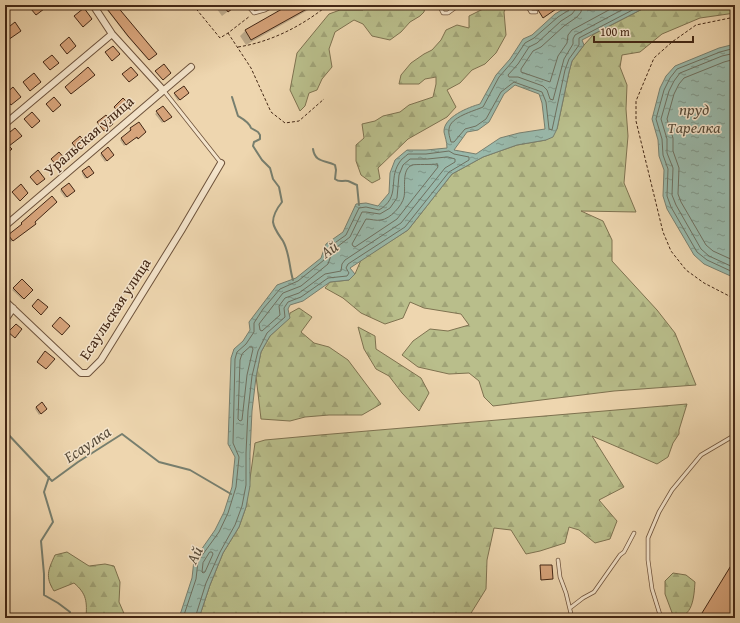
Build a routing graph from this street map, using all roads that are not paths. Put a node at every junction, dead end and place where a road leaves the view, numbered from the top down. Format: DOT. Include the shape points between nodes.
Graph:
graph roads {
  1 [pos="93,5"];
  2 [pos="247,5"];
  3 [pos="274,5"];
  4 [pos="439,5"];
  5 [pos="459,5"];
  6 [pos="528,5"];
  7 [pos="536,12"];
  8 [pos="112,34"];
  9 [pos="191,67"];
  10 [pos="163,90"];
  11 [pos="5,124"];
  12 [pos="221,163"];
  13 [pos="5,226"];
  14 [pos="5,301"];
  15 [pos="13,308"];
  16 [pos="5,320"];
  17 [pos="735,435"];
  18 [pos="634,533"];
  19 [pos="558,560"];
  20 [pos="570,608"];
  21 [pos="572,618"];
  22 [pos="661,618"];
  1 -- 8 [label="street"];
  2 -- 3 [label="lane" via="254,13"];
  4 -- 5 [label="lane" via="443,13 448,13"];
  6 -- 7 [label="lane" via="531,12"];
  8 -- 10 [label="street"];
  8 -- 11 [label="street"];
  9 -- 10 [label="street, Уральская улица"];
  10 -- 12 [label="lane"];
  10 -- 13 [label="street, Уральская улица"];
  12 -- 15 [label="street, Есаульская улица" via="101,360 88,373 81,373"];
  14 -- 15 [label="street, Есаульская улица"];
  15 -- 16 [label="street"];
  17 -- 22 [label="lane" via="702,455 672,490 648,538 652,589"];
  18 -- 20 [label="lane" via="624,552 594,592"];
  19 -- 20 [label="lane" via="560,577"];
  20 -- 21 [label="lane"];
}
